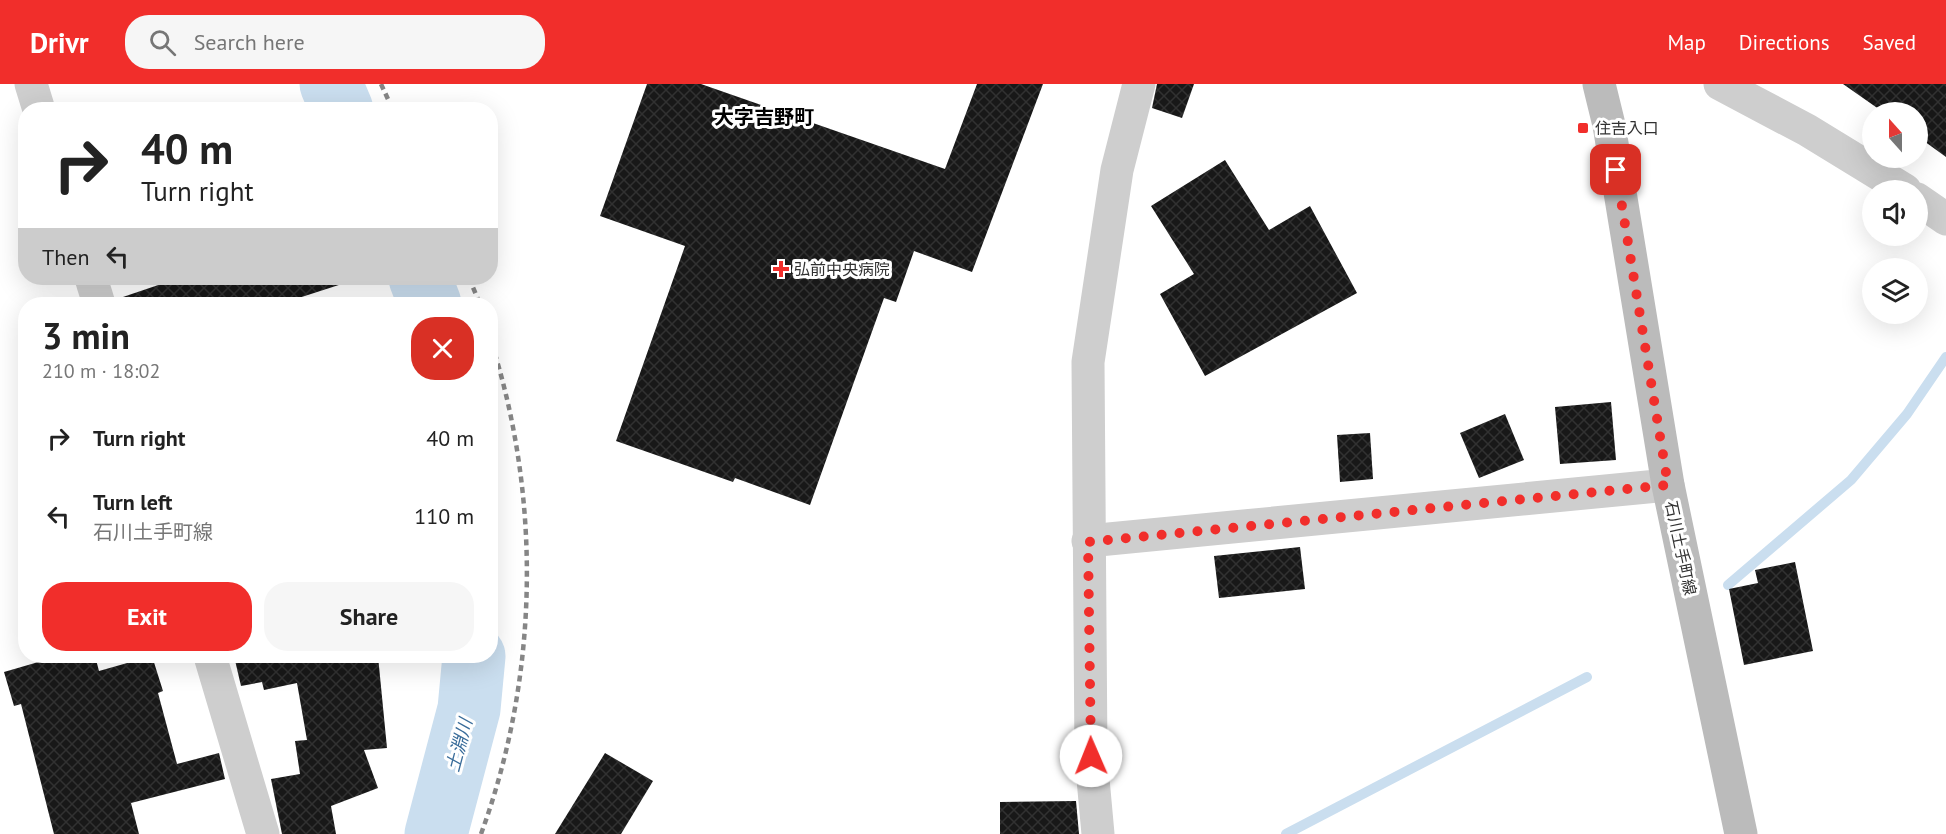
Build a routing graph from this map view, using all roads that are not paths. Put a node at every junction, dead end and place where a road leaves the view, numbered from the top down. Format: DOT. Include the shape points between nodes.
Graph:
graph roads {
  1 [pos="31,84"];
  2 [pos="1139,84"];
  3 [pos="1599,84"];
  4 [pos="1720,84"];
  5 [pos="37,102"];
  6 [pos="1889,180"];
  7 [pos="1928,207"];
  8 [pos="1946,219"];
  9 [pos="1668,485"];
  10 [pos="1088,542"];
  11 [pos="212,663"];
  12 [pos="263,834"];
  13 [pos="1098,834"];
  14 [pos="1741,834"];
  1 -- 5 [label="street"];
  2 -- 10 [label="street" via="1117,170 1088,362"];
  3 -- 9 [label="main road, 石川土手町線"];
  4 -- 6 [label="street" via="1807,130"];
  7 -- 8 [label="street"];
  9 -- 10 [label="street"];
  9 -- 14 [label="main road, 石川土手町線"];
  10 -- 13 [label="street" via="1091,756"];
  11 -- 12 [label="street"];
}
